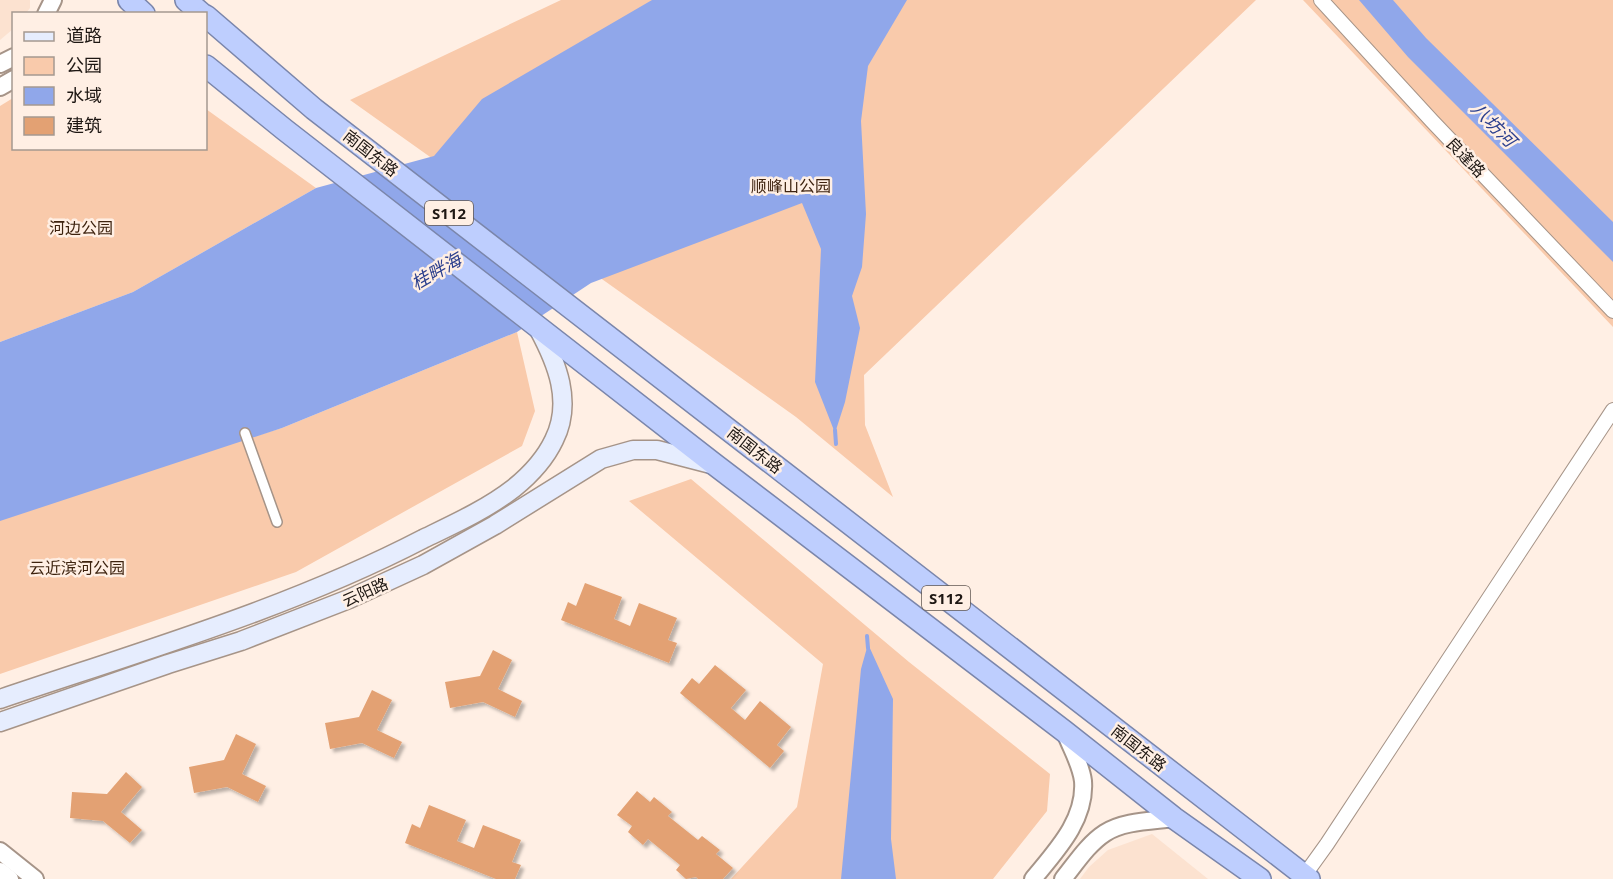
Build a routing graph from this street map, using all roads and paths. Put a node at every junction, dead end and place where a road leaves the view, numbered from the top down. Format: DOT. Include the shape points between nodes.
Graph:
graph roads {
  1 [pos="129,0"];
  2 [pos="186,0"];
  3 [pos="1321,0"];
  4 [pos="142,12"];
  5 [pos="200,12"];
  6 [pos="207,18"];
  7 [pos="207,67"];
  8 [pos="1613,311"];
  9 [pos="537,327"];
  10 [pos="1611,415"];
  11 [pos="245,433"];
  12 [pos="714,464"];
  13 [pos="277,522"];
  14 [pos="395,554"];
  15 [pos="423,565"];
  16 [pos="0,699"];
  17 [pos="4,723"];
  18 [pos="1064,731"];
  19 [pos="1174,818"];
  20 [pos="2,856"];
  21 [pos="1307,877"];
  22 [pos="10,879"];
  23 [pos="35,879"];
  24 [pos="1033,879"];
  25 [pos="1063,879"];
  26 [pos="1260,879"];
  1 -- 4 [label="highway"];
  2 -- 5 [label="highway, 南国东路 / S112"];
  3 -- 8 [label="street, 良逢路"];
  6 -- 21 [label="highway, 南国东路 / S112" via="314,109"];
  7 -- 9 [label="highway, 南国东路 / S112"];
  9 -- 12 [label="highway, 南国东路 / S112"];
  9 -- 14 [label="main road, 云阳路" via="552,354 562,390 562,419 544,457 494,501"];
  10 -- 21 [label="street"];
  11 -- 13 [label="street"];
  12 -- 15 [label="main road, 云阳路" via="657,450 617,453"];
  12 -- 18 [label="highway, 南国东路 / S112"];
  14 -- 15 [label="main road" via="430,547 433,553"];
  14 -- 16 [label="main road, 云阳路" via="271,605"];
  15 -- 17 [label="main road, 云阳路" via="313,615"];
  18 -- 19 [label="highway, 南国东路 / S112"];
  18 -- 24 [label="street" via="1079,765 1082,802 1062,843"];
  19 -- 25 [label="street" via="1106,832"];
  19 -- 26 [label="highway, 南国东路 / S112"];
  20 -- 22 [label="street"];
  20 -- 23 [label="street"];
}
